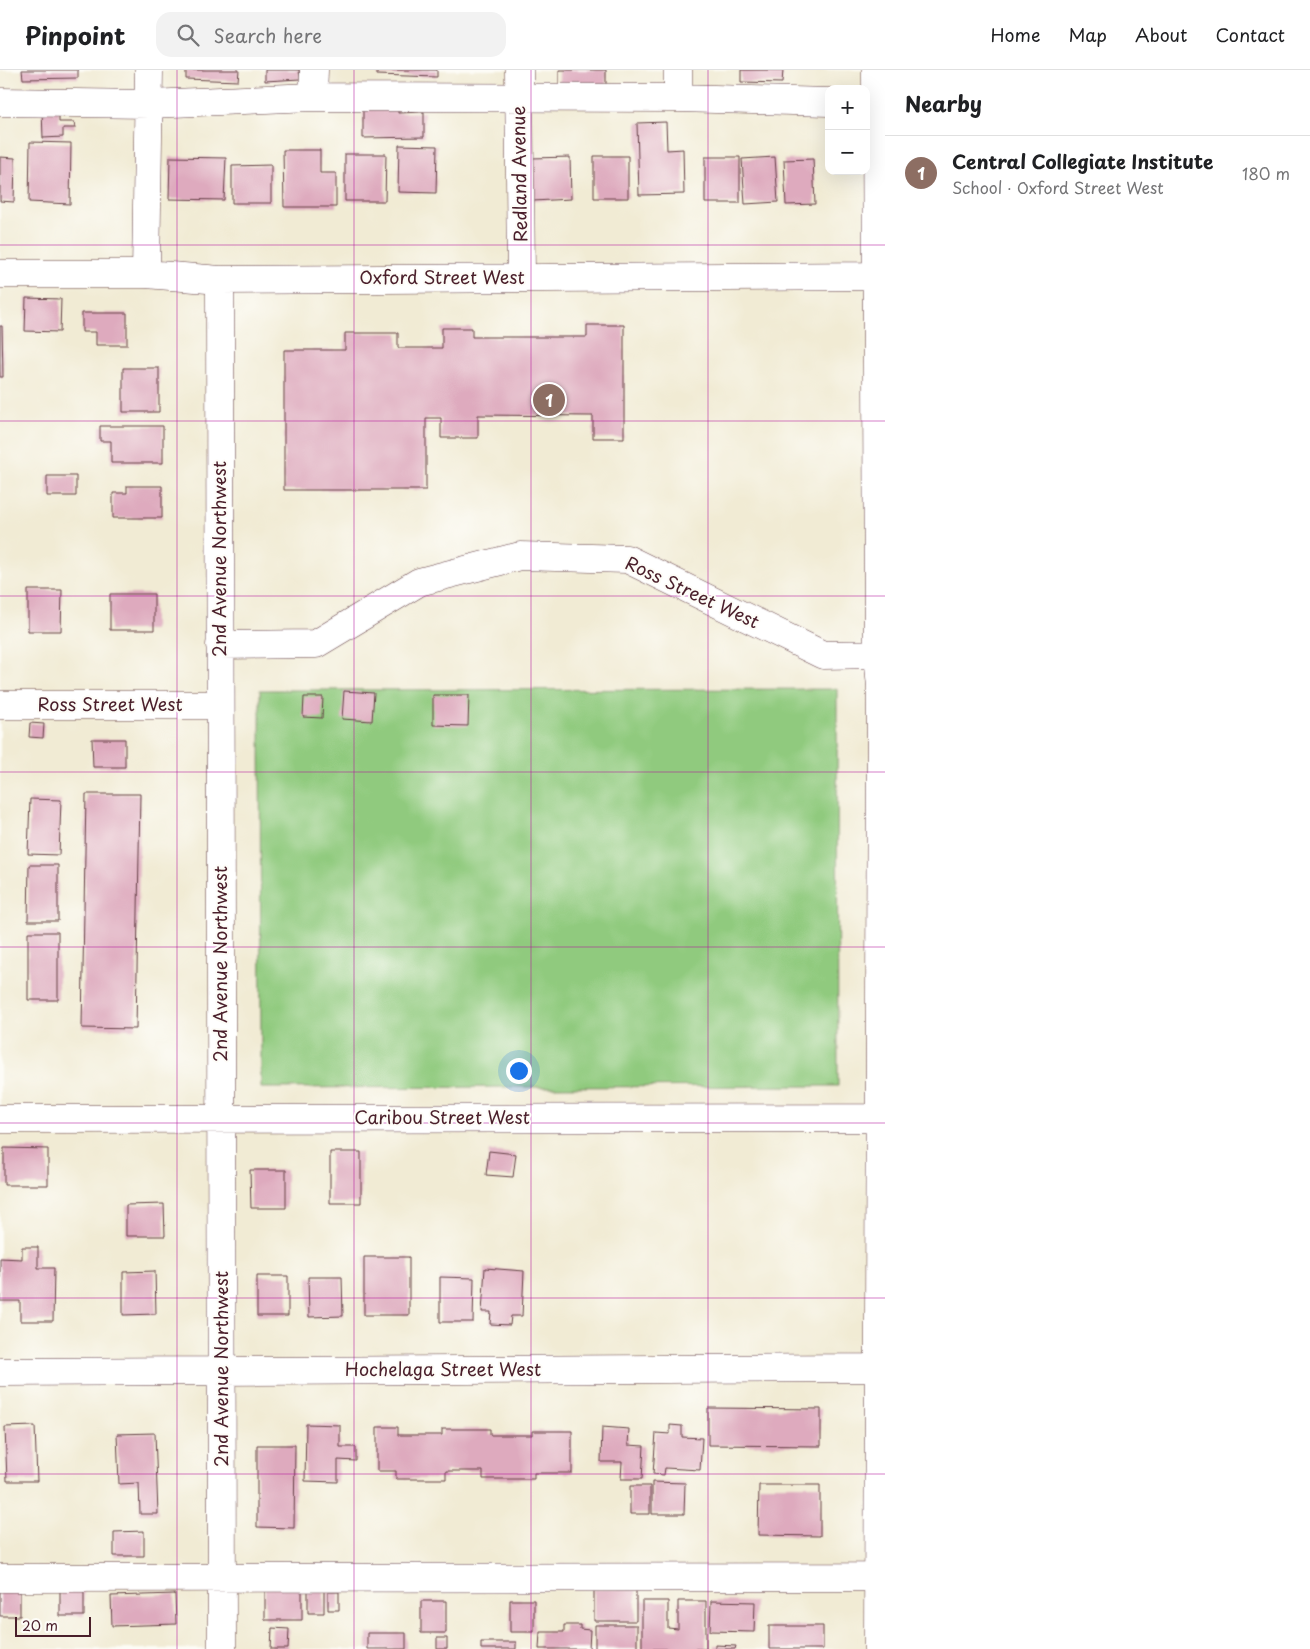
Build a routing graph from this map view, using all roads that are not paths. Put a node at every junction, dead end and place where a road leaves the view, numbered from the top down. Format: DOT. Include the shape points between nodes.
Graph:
graph roads {
  1 [pos="149,70"];
  2 [pos="519,70"];
  3 [pos="678,70"];
  4 [pos="876,70"];
  5 [pos="314,83"];
  6 [pos="678,98"];
  7 [pos="519,99"];
  8 [pos="0,102"];
  9 [pos="825,102"];
  10 [pos="876,103"];
  11 [pos="149,104"];
  12 [pos="0,274"];
  13 [pos="146,274"];
  14 [pos="881,276"];
  15 [pos="521,278"];
  16 [pos="220,280"];
  17 [pos="220,645"];
  18 [pos="878,654"];
  19 [pos="883,687"];
  20 [pos="0,705"];
  21 [pos="220,705"];
  22 [pos="0,1118"];
  23 [pos="221,1118"];
  24 [pos="881,1118"];
  25 [pos="881,1368"];
  26 [pos="222,1371"];
  27 [pos="0,1372"];
  28 [pos="222,1576"];
  29 [pos="881,1577"];
  30 [pos="0,1578"];
  31 [pos="222,1649"];
  32 [pos="878,1649"];
  1 -- 11 [label="street"];
  2 -- 7 [label="street, Redland Avenue"];
  3 -- 6 [label="street"];
  4 -- 10 [label="street"];
  5 -- 7 [label="street"];
  5 -- 11 [label="street"];
  6 -- 7 [label="street"];
  6 -- 9 [label="street"];
  7 -- 15 [label="street, Redland Avenue"];
  8 -- 11 [label="street"];
  10 -- 14 [label="street"];
  11 -- 13 [label="street"];
  12 -- 13 [label="street, Oxford Street West"];
  13 -- 16 [label="street, Oxford Street West"];
  14 -- 15 [label="street, Oxford Street West"];
  14 -- 18 [label="street"];
  15 -- 16 [label="street, Oxford Street West"];
  16 -- 17 [label="street, 2nd Avenue Northwest"];
  17 -- 18 [label="street, Ross Street West" via="316,644 419,582 520,556 628,559 823,655"];
  17 -- 21 [label="street, 2nd Avenue Northwest"];
  18 -- 19 [label="street"];
  19 -- 24 [label="street"];
  20 -- 21 [label="street, Ross Street West"];
  21 -- 23 [label="street, 2nd Avenue Northwest"];
  22 -- 23 [label="street, Caribou Street West"];
  23 -- 24 [label="street, Caribou Street West"];
  23 -- 26 [label="street, 2nd Avenue Northwest"];
  24 -- 25 [label="street"];
  25 -- 26 [label="street, Hochelaga Street West"];
  25 -- 29 [label="street"];
  26 -- 27 [label="street, Hochelaga Street West"];
  26 -- 28 [label="street, 2nd Avenue Northwest"];
  28 -- 29 [label="street"];
  28 -- 30 [label="street"];
  28 -- 31 [label="street, 2nd Avenue Northwest"];
  29 -- 32 [label="street"];
}
